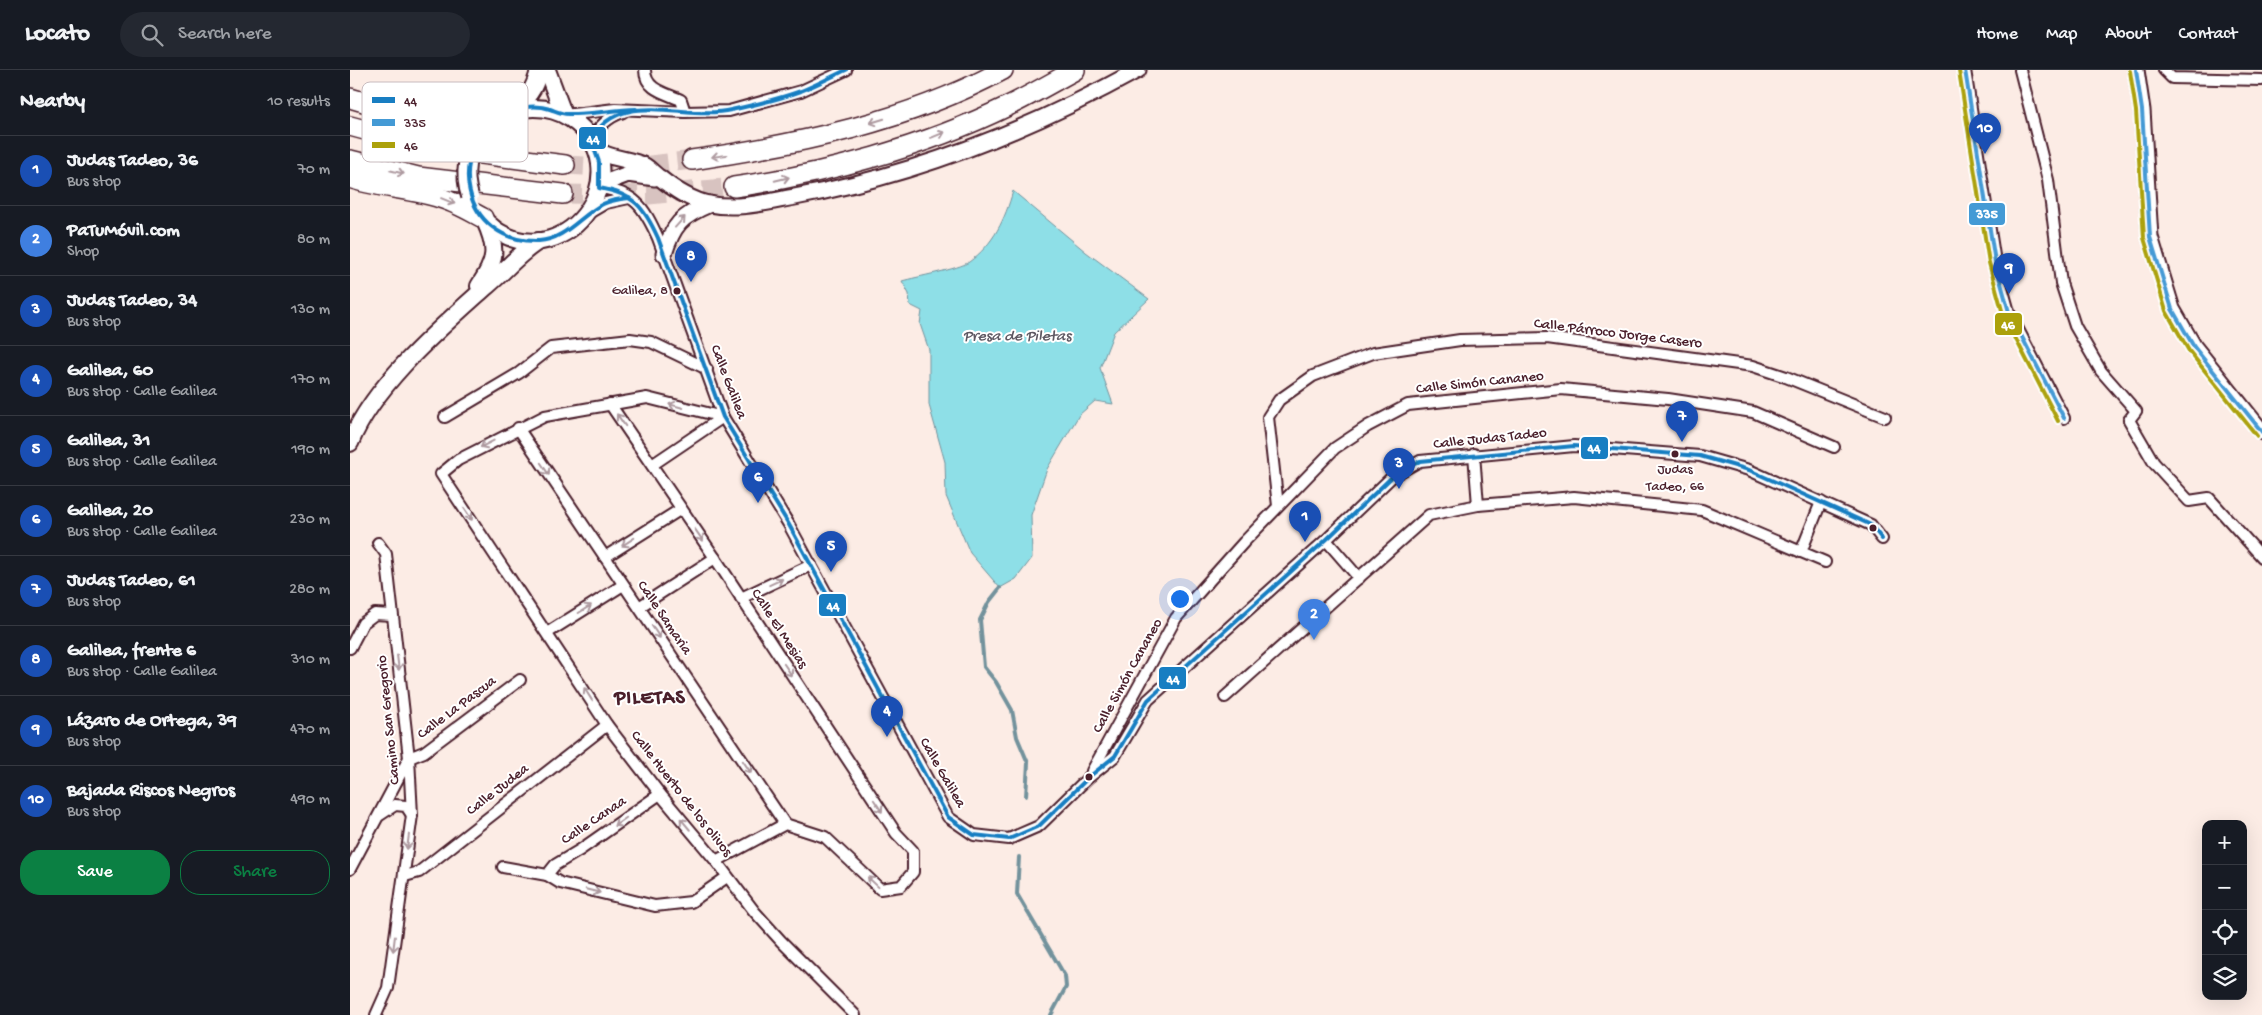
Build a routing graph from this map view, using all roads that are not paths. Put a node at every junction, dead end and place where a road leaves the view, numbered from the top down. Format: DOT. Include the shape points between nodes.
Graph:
graph roads {
  1 [pos="539,70"];
  2 [pos="547,70"];
  3 [pos="645,70"];
  4 [pos="846,70"];
  5 [pos="1003,70"];
  6 [pos="1075,70"];
  7 [pos="1138,70"];
  8 [pos="1965,70"];
  9 [pos="2020,70"];
  10 [pos="2136,70"];
  11 [pos="2164,70"];
  12 [pos="2262,80"];
  13 [pos="528,96"];
  14 [pos="350,98"];
  15 [pos="362,102"];
  16 [pos="528,107"];
  17 [pos="638,110"];
  18 [pos="685,112"];
  19 [pos="564,114"];
  20 [pos="594,144"];
  21 [pos="350,160"];
  22 [pos="528,160"];
  23 [pos="692,160"];
  24 [pos="468,162"];
  25 [pos="565,165"];
  26 [pos="350,178"];
  27 [pos="661,180"];
  28 [pos="599,187"];
  29 [pos="734,187"];
  30 [pos="564,194"];
  31 [pos="629,198"];
  32 [pos="710,204"];
  33 [pos="586,215"];
  34 [pos="483,219"];
  35 [pos="538,241"];
  36 [pos="664,254"];
  37 [pos="469,300"];
  38 [pos="707,369"];
  39 [pos="610,404"];
  40 [pos="445,417"];
  41 [pos="723,417"];
  42 [pos="1886,417"];
  43 [pos="2064,418"];
  44 [pos="518,428"];
  45 [pos="2262,432"];
  46 [pos="350,443"];
  47 [pos="1834,447"];
  48 [pos="1474,454"];
  49 [pos="652,465"];
  50 [pos="1821,502"];
  51 [pos="1478,504"];
  52 [pos="1278,506"];
  53 [pos="681,509"];
  54 [pos="1882,539"];
  55 [pos="1326,540"];
  56 [pos="378,543"];
  57 [pos="1801,552"];
  58 [pos="605,557"];
  59 [pos="2262,557"];
  60 [pos="715,558"];
  61 [pos="1825,562"];
  62 [pos="811,566"];
  63 [pos="1359,578"];
  64 [pos="624,585"];
  65 [pos="741,598"];
  66 [pos="639,607"];
  67 [pos="392,615"];
  68 [pos="547,632"];
  69 [pos="350,648"];
  70 [pos="520,680"];
  71 [pos="1225,697"];
  72 [pos="607,725"];
  73 [pos="409,758"];
  74 [pos="1089,777"];
  75 [pos="660,794"];
  76 [pos="412,815"];
  77 [pos="379,816"];
  78 [pos="785,824"];
  79 [pos="716,861"];
  80 [pos="503,867"];
  81 [pos="350,869"];
  82 [pos="404,876"];
  83 [pos="547,876"];
  84 [pos="728,877"];
  85 [pos="376,1015"];
  86 [pos="856,1015"];
  1 -- 13 [label="main road"];
  2 -- 19 [label="main road"];
  3 -- 18 [label="street" via="652,87 681,100"];
  4 -- 18 [label="street" via="801,91 756,105 729,111"];
  5 -- 23 [label="highway, one-way" via="910,111 837,133 762,150"];
  29 -- 6 [label="highway, one-way" via="835,167 923,141 1007,106"];
  7 -- 32 [label="street" via="1038,120 897,172 753,205"];
  8 -- 43 [label="street" via="1996,262 2009,312"];
  9 -- 59 [label="street" via="2048,180 2061,283 2075,326 2101,371 2136,411 2129,420 2154,464 2189,501 2209,498"];
  10 -- 45 [label="street" via="2142,110 2150,237 2172,309 2194,347"];
  11 -- 12 [label="street" via="2172,78"];
  14 -- 15 [label="highway"];
  16 -- 19 [label="main road" via="546,108"];
  17 -- 18 [label="street"];
  17 -- 19 [label="street"];
  17 -- 20 [label="street" via="622,112 608,119 596,131"];
  19 -- 20 [label="main road" via="580,125"];
  20 -- 27 [label="street" via="608,156 646,167"];
  20 -- 28 [label="main road" via="599,162"];
  21 -- 30 [label="highway, one-way" via="418,177"];
  22 -- 25 [label="highway"];
  24 -- 34 [label="main road, bridge" via="467,188"];
  26 -- 34 [label="highway, one-way" via="369,185 449,200"];
  27 -- 28 [label="street" via="628,174"];
  27 -- 32 [label="street" via="691,199"];
  28 -- 31 [label="street" via="622,192"];
  28 -- 33 [label="main road"];
  31 -- 33 [label="street" via="606,203"];
  31 -- 36 [label="street, Calle Galilea" via="646,212"];
  36 -- 32 [label="street, one-way" via="677,224 688,214"];
  33 -- 35 [label="main road" via="557,237"];
  34 -- 35 [label="main road" via="518,240"];
  34 -- 37 [label="main road" via="492,237 493,256 487,274"];
  35 -- 37 [label="main road" via="523,250 488,286"];
  36 -- 38 [label="street, Calle Galilea"];
  37 -- 46 [label="main road" via="370,404"];
  38 -- 40 [label="street" via="651,342 630,339 552,348 520,373"];
  38 -- 41 [label="street, Calle Galilea"];
  41 -- 39 [label="street, one-way" via="646,398"];
  39 -- 44 [label="street" via="545,416"];
  49 -- 39 [label="street, Calle El Mesias, one-way"];
  41 -- 49 [label="street"];
  41 -- 62 [label="street, Calle Galilea"];
  42 -- 52 [label="street, Calle Párroco Jorge Casero" via="1753,366 1547,338 1450,341 1373,353 1313,376 1279,400 1268,417"];
  44 -- 58 [label="street, Calle Samaria, one-way"];
  44 -- 68 [label="street, Calle Huerto de los olivos, one-way" via="458,460 441,474"];
  47 -- 52 [label="street, Calle Simón Cananeo" via="1753,412 1668,399 1561,389 1468,398 1408,405 1368,426 1335,448"];
  48 -- 50 [label="street, Calle Judas Tadeo" via="1574,446 1700,456 1749,470"];
  48 -- 51 [label="street"];
  48 -- 55 [label="street, Calle Judas Tadeo" via="1420,461 1393,476"];
  49 -- 53 [label="street, Calle El Mesias"];
  50 -- 54 [label="street, Calle Judas Tadeo" via="1872,525"];
  50 -- 57 [label="street"];
  51 -- 57 [label="street" via="1574,497 1702,510"];
  51 -- 63 [label="street" via="1430,515"];
  52 -- 74 [label="street, Calle Simón Cananeo" via="1176,618"];
  53 -- 58 [label="street, one-way"];
  53 -- 60 [label="street, Calle El Mesias, one-way"];
  55 -- 63 [label="street"];
  55 -- 74 [label="street, Calle Judas Tadeo" via="1148,700 1114,756"];
  56 -- 67 [label="street, Camino San Gregorio" via="386,554"];
  57 -- 61 [label="street"];
  58 -- 64 [label="street, Calle Samaria"];
  60 -- 65 [label="street, Calle El Mesias"];
  60 -- 66 [label="street"];
  65 -- 62 [label="street, one-way"];
  62 -- 74 [label="street, Calle Galilea" via="948,817 974,835 1009,839 1039,826"];
  63 -- 71 [label="street"];
  64 -- 66 [label="street, Calle Samaria"];
  68 -- 64 [label="street, one-way"];
  65 -- 78 [label="street, Calle El Mesias, one-way" via="896,833 913,851 913,872 901,886 880,889 825,837"];
  66 -- 78 [label="street, Calle Samaria, one-way"];
  67 -- 69 [label="street" via="376,614 363,623"];
  67 -- 73 [label="street, Camino San Gregorio, one-way"];
  72 -- 68 [label="street, Calle Huerto de los olivos, one-way"];
  70 -- 73 [label="street, Calle La Pascua" via="424,752"];
  72 -- 75 [label="street, Calle Huerto de los olivos"];
  72 -- 82 [label="street, Calle Judea" via="419,872"];
  73 -- 76 [label="street, Camino San Gregorio"];
  73 -- 77 [label="street"];
  79 -- 75 [label="street, Calle Huerto de los olivos, one-way"];
  75 -- 83 [label="street, Calle Canaa, one-way" via="555,865"];
  76 -- 77 [label="street" via="406,806 395,805"];
  76 -- 82 [label="street, Camino San Gregorio, one-way"];
  77 -- 81 [label="street"];
  78 -- 79 [label="street"];
  79 -- 84 [label="street, Calle Huerto de los olivos"];
  80 -- 83 [label="street"];
  82 -- 85 [label="street, Camino San Gregorio, one-way" via="388,988"];
  83 -- 84 [label="street, one-way" via="656,906 691,902"];
  84 -- 86 [label="street, Calle Huerto de los olivos" via="781,941"];
}
